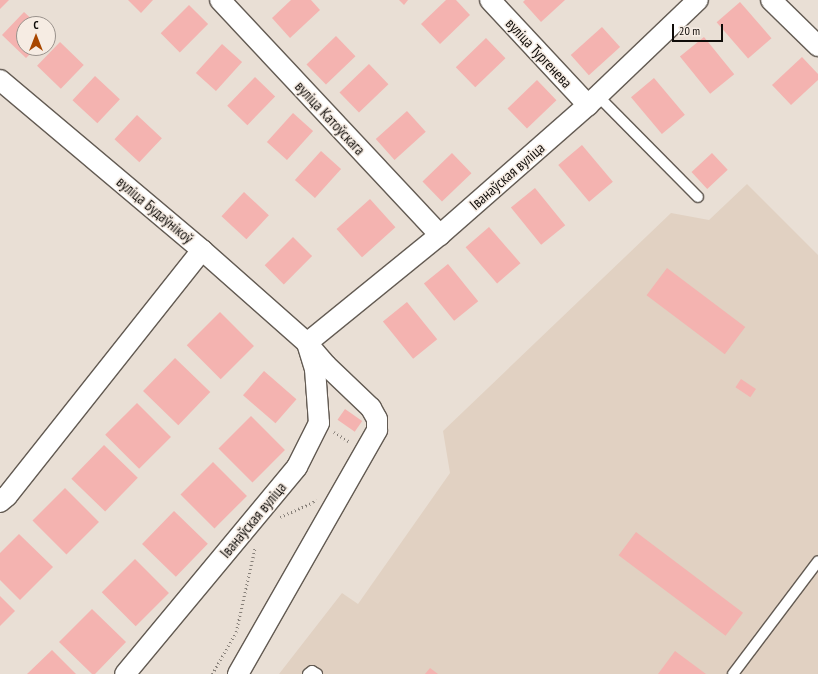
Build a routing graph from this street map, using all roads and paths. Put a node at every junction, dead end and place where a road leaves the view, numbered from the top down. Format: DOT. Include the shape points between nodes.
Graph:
graph roads {
  1 [pos="220,0"];
  2 [pos="490,0"];
  3 [pos="698,0"];
  4 [pos="771,0"];
  5 [pos="818,46"];
  6 [pos="0,80"];
  7 [pos="593,100"];
  8 [pos="698,197"];
  9 [pos="440,235"];
  10 [pos="202,250"];
  11 [pos="307,343"];
  12 [pos="331,430"];
  13 [pos="346,449"];
  14 [pos="317,495"];
  15 [pos="0,502"];
  16 [pos="278,518"];
  17 [pos="256,543"];
  18 [pos="818,561"];
  19 [pos="125,674"];
  20 [pos="212,674"];
  21 [pos="238,674"];
  22 [pos="308,674"];
  23 [pos="317,674"];
  24 [pos="733,674"];
  1 -- 9 [label="street, вуліца Катоўскага"];
  2 -- 7 [label="street, вуліца Тургенева"];
  3 -- 7 [label="street, Іванаўская вуліца"];
  4 -- 5 [label="street"];
  6 -- 10 [label="street, вуліца Будаўнікоў"];
  7 -- 8 [label="lane"];
  7 -- 9 [label="street, Іванаўская вуліца"];
  9 -- 11 [label="street, Іванаўская вуліца"];
  10 -- 11 [label="street, вуліца Будаўнікоў"];
  10 -- 15 [label="street"];
  11 -- 19 [label="street, Іванаўская вуліца" via="315,369 319,423 297,467"];
  11 -- 21 [label="street" via="371,408 377,419 377,430"];
  12 -- 13 [label="path" via="350,442"];
  14 -- 16 [label="path" via="313,502"];
  17 -- 20 [label="path" via="236,632"];
  18 -- 24 [label="lane"];
  22 -- 23 [label="lane" via="312,671"];
}
